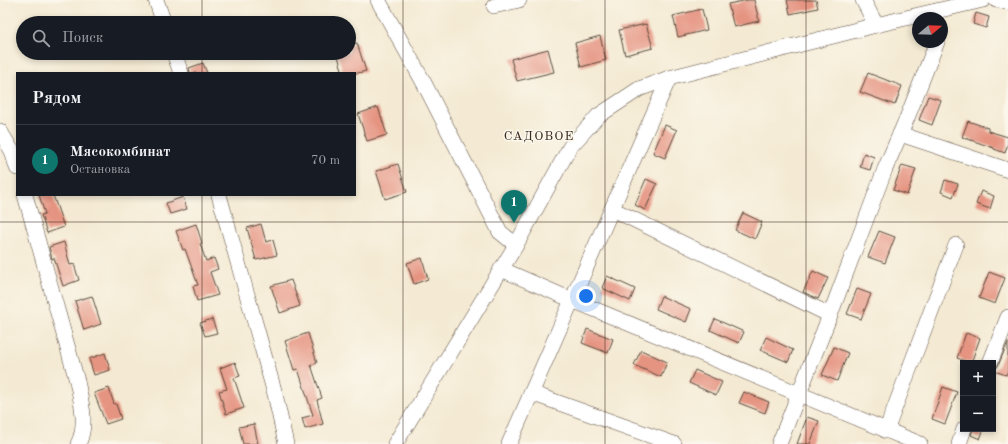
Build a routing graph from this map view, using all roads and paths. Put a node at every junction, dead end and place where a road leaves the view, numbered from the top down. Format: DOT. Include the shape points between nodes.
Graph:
graph roads {
  1 [pos="156,0"];
  2 [pos="378,0"];
  3 [pos="519,0"];
  4 [pos="863,0"];
  5 [pos="983,0"];
  6 [pos="996,0"];
  7 [pos="968,2"];
  8 [pos="1008,2"];
  9 [pos="494,6"];
  10 [pos="946,12"];
  11 [pos="162,16"];
  12 [pos="912,19"];
  13 [pos="876,26"];
  14 [pos="935,48"];
  15 [pos="176,60"];
  16 [pos="181,72"];
  17 [pos="669,78"];
  18 [pos="0,131"];
  19 [pos="900,134"];
  20 [pos="16,165"];
  21 [pos="1008,170"];
  22 [pos="25,196"];
  23 [pos="220,196"];
  24 [pos="612,209"];
  25 [pos="516,245"];
  26 [pos="956,245"];
  27 [pos="501,269"];
  28 [pos="572,300"];
  29 [pos="830,315"];
  30 [pos="1008,317"];
  31 [pos="991,360"];
  32 [pos="531,393"];
  33 [pos="798,394"];
  34 [pos="886,431"];
  35 [pos="963,432"];
  36 [pos="78,444"];
  37 [pos="286,444"];
  38 [pos="395,444"];
  39 [pos="509,444"];
  40 [pos="674,444"];
  41 [pos="779,444"];
  42 [pos="920,444"];
  43 [pos="959,444"];
  1 -- 11 [label="street"];
  2 -- 25 [label="street" via="424,82 500,232"];
  3 -- 9 [label="street"];
  4 -- 13 [label="street"];
  5 -- 7 [label="street"];
  6 -- 8 [label="street"];
  7 -- 10 [label="street"];
  12 -- 13 [label="street"];
  13 -- 17 [label="street"];
  14 -- 19 [label="street"];
  15 -- 16 [label="street"];
  17 -- 24 [label="street"];
  17 -- 25 [label="street" via="639,88 598,116 570,147"];
  18 -- 20 [label="street" via="12,151"];
  19 -- 21 [label="street"];
  19 -- 29 [label="street" via="884,169"];
  22 -- 36 [label="street" via="77,381 83,411 82,436"];
  23 -- 37 [label="street" via="273,387"];
  24 -- 28 [label="street"];
  24 -- 29 [label="street"];
  25 -- 27 [label="street"];
  26 -- 34 [label="street"];
  27 -- 28 [label="street"];
  27 -- 38 [label="street"];
  28 -- 32 [label="street"];
  28 -- 33 [label="street"];
  29 -- 33 [label="street"];
  30 -- 31 [label="street"];
  32 -- 39 [label="street"];
  32 -- 40 [label="street"];
  33 -- 34 [label="street"];
  33 -- 41 [label="street"];
  34 -- 42 [label="street"];
  35 -- 43 [label="street"];
}
